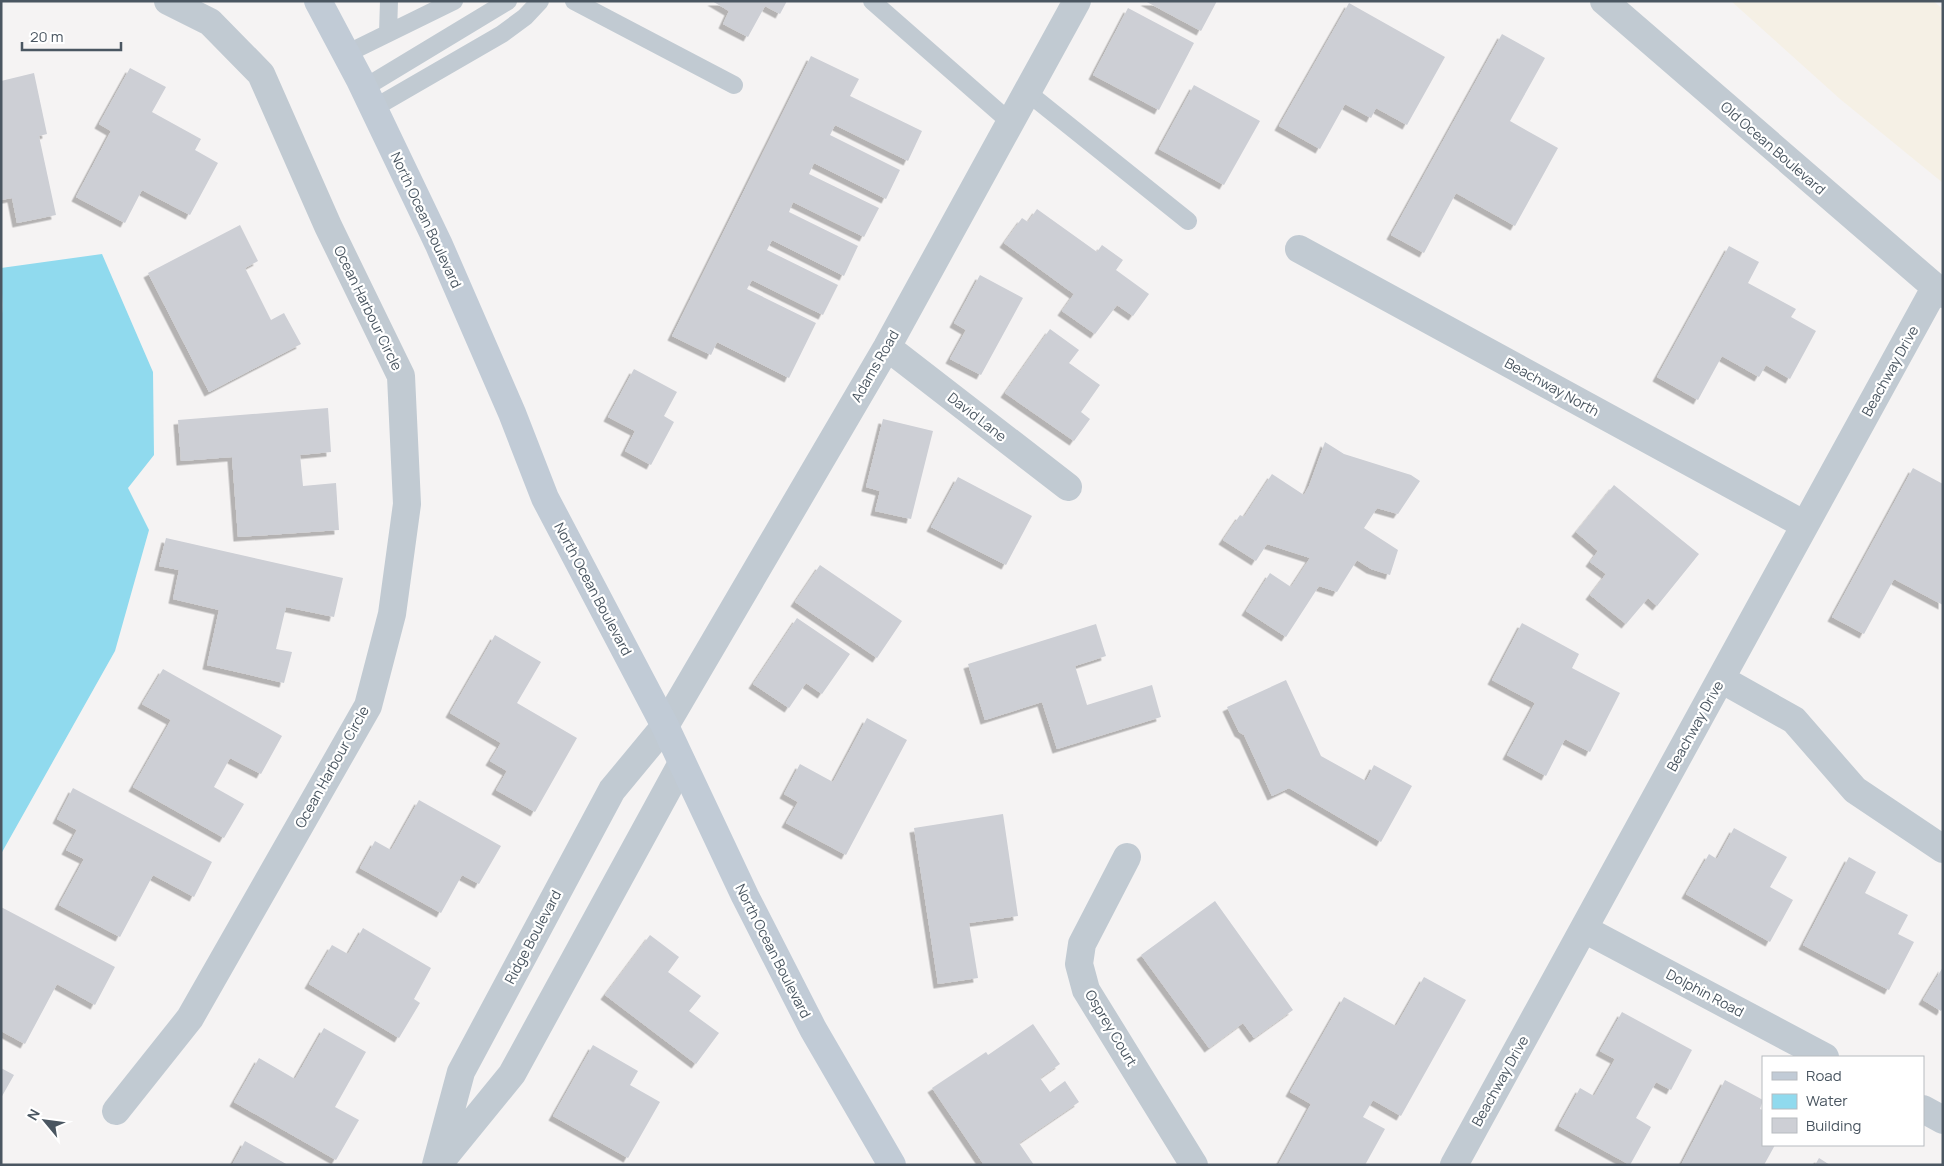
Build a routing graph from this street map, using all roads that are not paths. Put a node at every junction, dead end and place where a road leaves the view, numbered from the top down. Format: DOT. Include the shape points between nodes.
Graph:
graph roads {
  1 [pos="168,1"];
  2 [pos="318,1"];
  3 [pos="389,1"];
  4 [pos="454,1"];
  5 [pos="508,1"];
  6 [pos="540,1"];
  7 [pos="574,1"];
  8 [pos="872,1"];
  9 [pos="1077,1"];
  10 [pos="1604,1"];
  11 [pos="388,33"];
  12 [pos="346,54"];
  13 [pos="734,85"];
  14 [pos="1027,92"];
  15 [pos="369,98"];
  16 [pos="1010,122"];
  17 [pos="1188,221"];
  18 [pos="1300,249"];
  19 [pos="1939,291"];
  20 [pos="887,347"];
  21 [pos="1068,487"];
  22 [pos="1805,525"];
  23 [pos="1721,679"];
  24 [pos="665,726"];
  25 [pos="682,763"];
  26 [pos="1943,849"];
  27 [pos="1126,856"];
  28 [pos="1584,929"];
  29 [pos="1823,1056"];
  30 [pos="116,1110"];
  31 [pos="1924,1110"];
  32 [pos="1943,1120"];
  33 [pos="437,1165"];
  34 [pos="892,1165"];
  35 [pos="1194,1165"];
  36 [pos="1454,1165"];
  1 -- 30 [label="street, Ocean Harbour Circle" via="210,22 261,74 328,226 401,376 407,504 392,614 368,706 190,1018"];
  2 -- 12 [label="main road, North Ocean Boulevard"];
  3 -- 11 [label="lane"];
  4 -- 11 [label="lane"];
  5 -- 15 [label="lane"];
  6 -- 15 [label="lane" via="502,34"];
  7 -- 13 [label="lane"];
  8 -- 16 [label="lane"];
  9 -- 14 [label="street, Adams Road"];
  10 -- 19 [label="street, Old Ocean Boulevard"];
  11 -- 12 [label="lane"];
  12 -- 15 [label="main road, North Ocean Boulevard"];
  14 -- 16 [label="street, Adams Road"];
  14 -- 17 [label="lane"];
  15 -- 24 [label="main road, North Ocean Boulevard" via="440,244 545,498"];
  16 -- 20 [label="street, Adams Road"];
  18 -- 22 [label="street, Beachway North"];
  19 -- 22 [label="street, Beachway Drive"];
  20 -- 21 [label="street, David Lane"];
  20 -- 24 [label="street, Adams Road"];
  22 -- 23 [label="street, Beachway Drive"];
  23 -- 26 [label="street" via="1794,720 1855,790"];
  23 -- 28 [label="street, Beachway Drive"];
  24 -- 25 [label="main road, North Ocean Boulevard"];
  24 -- 33 [label="street, Ridge Boulevard" via="612,790 461,1072"];
  25 -- 33 [label="street, Ridge Boulevard" via="512,1074"];
  25 -- 34 [label="main road, North Ocean Boulevard" via="813,1029"];
  27 -- 35 [label="street, Osprey Court" via="1082,944 1079,964 1086,990"];
  28 -- 29 [label="street, Dolphin Road"];
  28 -- 36 [label="street, Beachway Drive"];
  31 -- 32 [label="street"];
}
